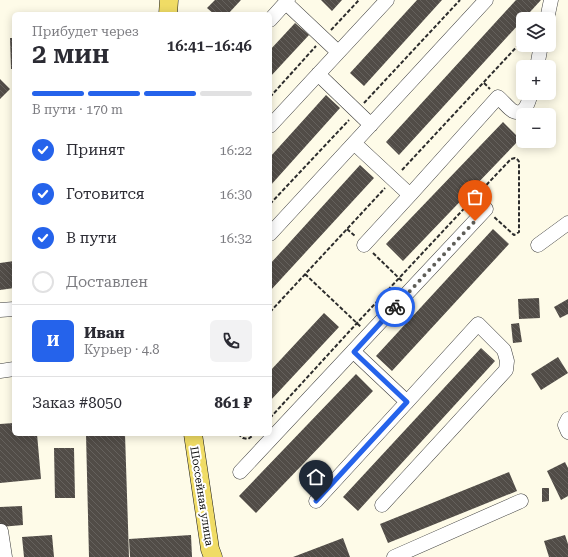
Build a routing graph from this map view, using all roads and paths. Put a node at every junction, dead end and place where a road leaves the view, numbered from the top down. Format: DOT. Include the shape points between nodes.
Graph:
graph roads {
  1 [pos="169,0"];
  2 [pos="359,0"];
  3 [pos="387,0"];
  4 [pos="486,0"];
  5 [pos="551,0"];
  6 [pos="287,2"];
  7 [pos="168,12"];
  8 [pos="548,12"];
  9 [pos="272,18"];
  10 [pos="323,38"];
  11 [pos="338,52"];
  12 [pos="318,74"];
  13 [pos="272,95"];
  14 [pos="530,100"];
  15 [pos="272,124"];
  16 [pos="371,125"];
  17 [pos="354,143"];
  18 [pos="410,195"];
  19 [pos="474,198"];
  20 [pos="486,209"];
  21 [pos="568,223"];
  22 [pos="347,229"];
  23 [pos="272,232"];
  24 [pos="364,245"];
  25 [pos="538,245"];
  26 [pos="305,274"];
  27 [pos="399,278"];
  28 [pos="411,290"];
  29 [pos="12,309"];
  30 [pos="0,310"];
  31 [pos="357,323"];
  32 [pos="369,335"];
  33 [pos="354,352"];
  34 [pos="12,369"];
  35 [pos="0,371"];
  36 [pos="407,402"];
  37 [pos="272,416"];
  38 [pos="568,419"];
  39 [pos="568,432"];
  40 [pos="193,436"];
  41 [pos="240,436"];
  42 [pos="252,436"];
  43 [pos="240,472"];
  44 [pos="316,501"];
  45 [pos="521,501"];
  46 [pos="382,505"];
  47 [pos="1,532"];
  48 [pos="5,557"];
  49 [pos="213,557"];
  50 [pos="394,557"];
  1 -- 7 [label="main road"];
  2 -- 10 [label="path"];
  3 -- 11 [label="street"];
  4 -- 16 [label="street"];
  5 -- 8 [label="street"];
  6 -- 9 [label="street"];
  6 -- 10 [label="street"];
  10 -- 11 [label="street"];
  10 -- 13 [label="path"];
  11 -- 12 [label="street"];
  12 -- 15 [label="street"];
  12 -- 16 [label="street"];
  14 -- 18 [label="street" via="526,108 516,112 498,97"];
  16 -- 17 [label="street"];
  17 -- 18 [label="street"];
  17 -- 23 [label="street"];
  18 -- 24 [label="street"];
  19 -- 20 [label="path"];
  19 -- 20 [label="path" via="510,159 518,160 519,232 514,235"];
  19 -- 27 [label="path"];
  20 -- 28 [label="street"];
  21 -- 25 [label="street"];
  22 -- 24 [label="path"];
  24 -- 27 [label="path"];
  26 -- 31 [label="path"];
  27 -- 28 [label="path"];
  27 -- 31 [label="path"];
  28 -- 32 [label="street"];
  29 -- 30 [label="street"];
  31 -- 32 [label="path"];
  31 -- 37 [label="path"];
  32 -- 33 [label="street"];
  33 -- 36 [label="street"];
  33 -- 43 [label="street"];
  34 -- 35 [label="street"];
  36 -- 44 [label="street"];
  36 -- 46 [label="street" via="478,324 504,350 506,370"];
  38 -- 39 [label="street" via="565,425"];
  40 -- 49 [label="main road, Шоссейная улица"];
  41 -- 42 [label="path" via="248,439"];
  45 -- 50 [label="street"];
  47 -- 48 [label="street"];
}
